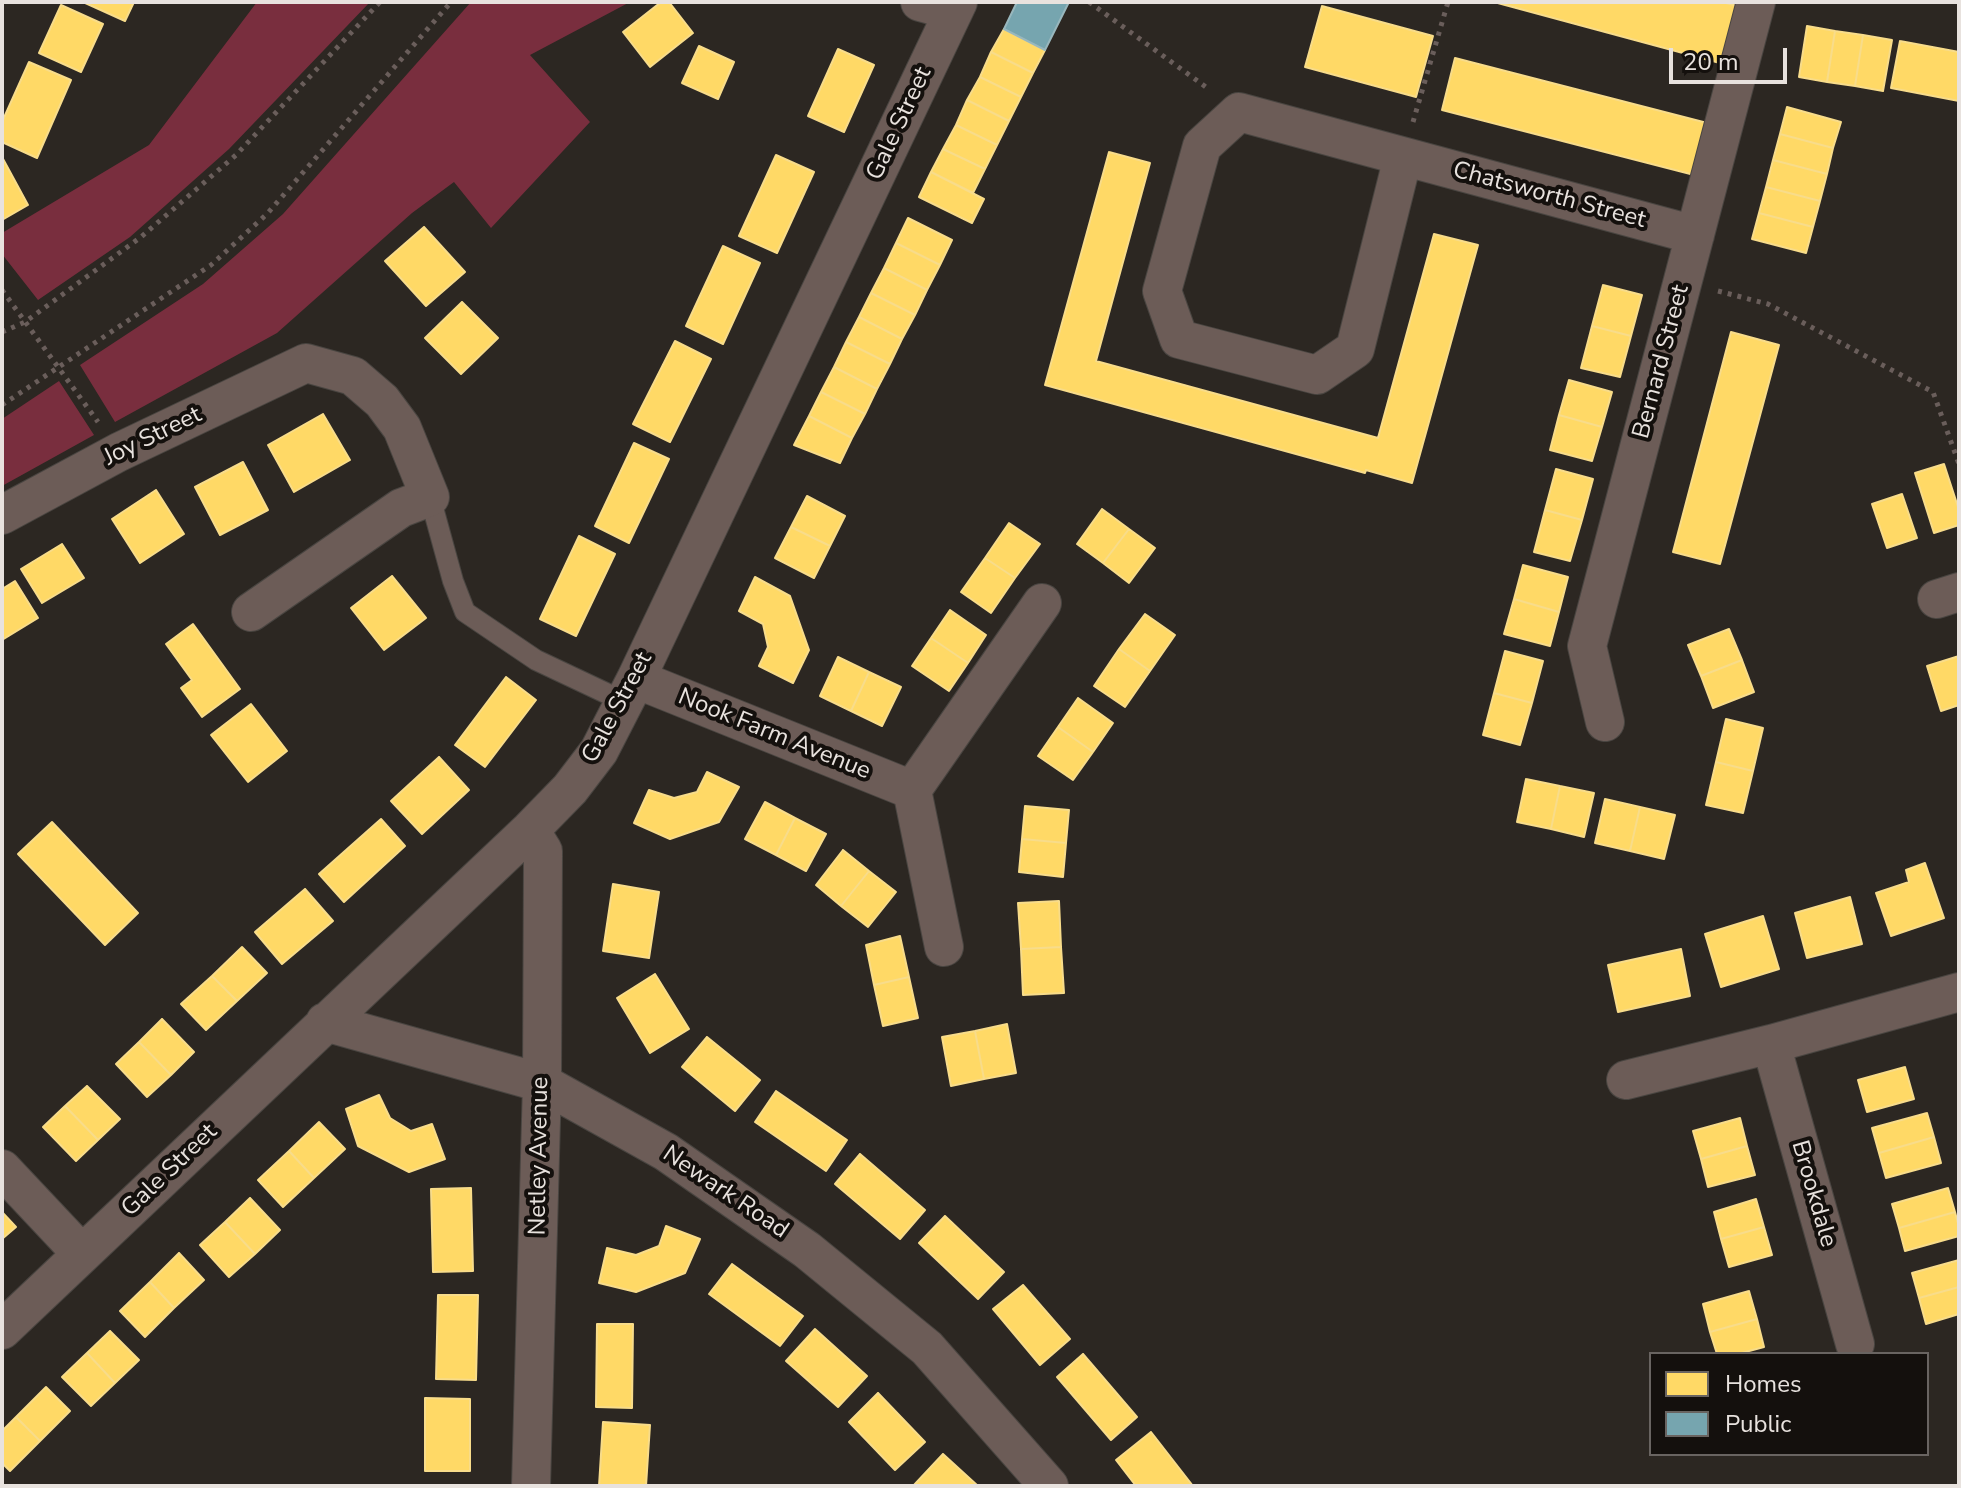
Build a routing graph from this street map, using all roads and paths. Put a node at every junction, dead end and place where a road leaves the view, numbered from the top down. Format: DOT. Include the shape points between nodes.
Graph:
graph roads {
  1 [pos="380,2"];
  2 [pos="451,2"];
  3 [pos="1089,2"];
  4 [pos="1448,2"];
  5 [pos="1756,2"];
  6 [pos="944,5"];
  7 [pos="1239,112"];
  8 [pos="1403,157"];
  9 [pos="1695,235"];
  10 [pos="1683,282"];
  11 [pos="2,290"];
  12 [pos="25,322"];
  13 [pos="2,332"];
  14 [pos="58,366"];
  15 [pos="2,405"];
  16 [pos="119,452"];
  17 [pos="1959,464"];
  18 [pos="430,497"];
  19 [pos="2,515"];
  20 [pos="1042,603"];
  21 [pos="251,612"];
  22 [pos="630,690"];
  23 [pos="1605,722"];
  24 [pos="912,790"];
  25 [pos="530,830"];
  26 [pos="944,947"];
  27 [pos="1959,992"];
  28 [pos="325,1022"];
  29 [pos="1771,1044"];
  30 [pos="1626,1080"];
  31 [pos="542,1083"];
  32 [pos="2,1169"];
  33 [pos="82,1254"];
  34 [pos="2,1330"];
  35 [pos="1855,1344"];
  36 [pos="531,1486"];
  37 [pos="1049,1486"];
  1 -- 12 [label="path" via="236,155 141,237"];
  2 -- 14 [label="path" via="267,214 211,265"];
  3 -- 7 [label="path"];
  4 -- 8 [label="path"];
  5 -- 9 [label="street, Bernard Street"];
  6 -- 22 [label="street, Gale Street"];
  7 -- 8 [label="street, Chatsworth Street"];
  7 -- 8 [label="street" via="1202,146 1162,291 1179,339 1317,375 1355,349"];
  8 -- 9 [label="street, Chatsworth Street"];
  9 -- 10 [label="street, Bernard Street"];
  10 -- 17 [label="path" via="1768,304 1933,392"];
  10 -- 23 [label="street, Bernard Street" via="1587,646"];
  11 -- 12 [label="path"];
  12 -- 13 [label="path"];
  12 -- 14 [label="path"];
  14 -- 15 [label="path"];
  14 -- 16 [label="path"];
  16 -- 18 [label="street, Joy Street" via="306,363 353,376 382,401 402,428"];
  16 -- 19 [label="street, Joy Street"];
  18 -- 21 [label="street" via="401,508"];
  18 -- 22 [label="lane" via="465,612 536,660"];
  20 -- 24 [label="street"];
  22 -- 24 [label="street, Nook Farm Avenue"];
  22 -- 25 [label="street, Gale Street" via="599,751"];
  24 -- 26 [label="street"];
  25 -- 28 [label="street, Gale Street"];
  25 -- 31 [label="street, Netley Avenue" via="543,851"];
  27 -- 29 [label="street"];
  28 -- 31 [label="street, Newark Road"];
  28 -- 33 [label="street, Gale Street"];
  29 -- 30 [label="street"];
  29 -- 35 [label="street, Brookdale"];
  31 -- 36 [label="street, Netley Avenue"];
  31 -- 37 [label="street, Newark Road" via="666,1152 807,1250 927,1348"];
  32 -- 33 [label="street"];
  33 -- 34 [label="street, Gale Street"];
}
